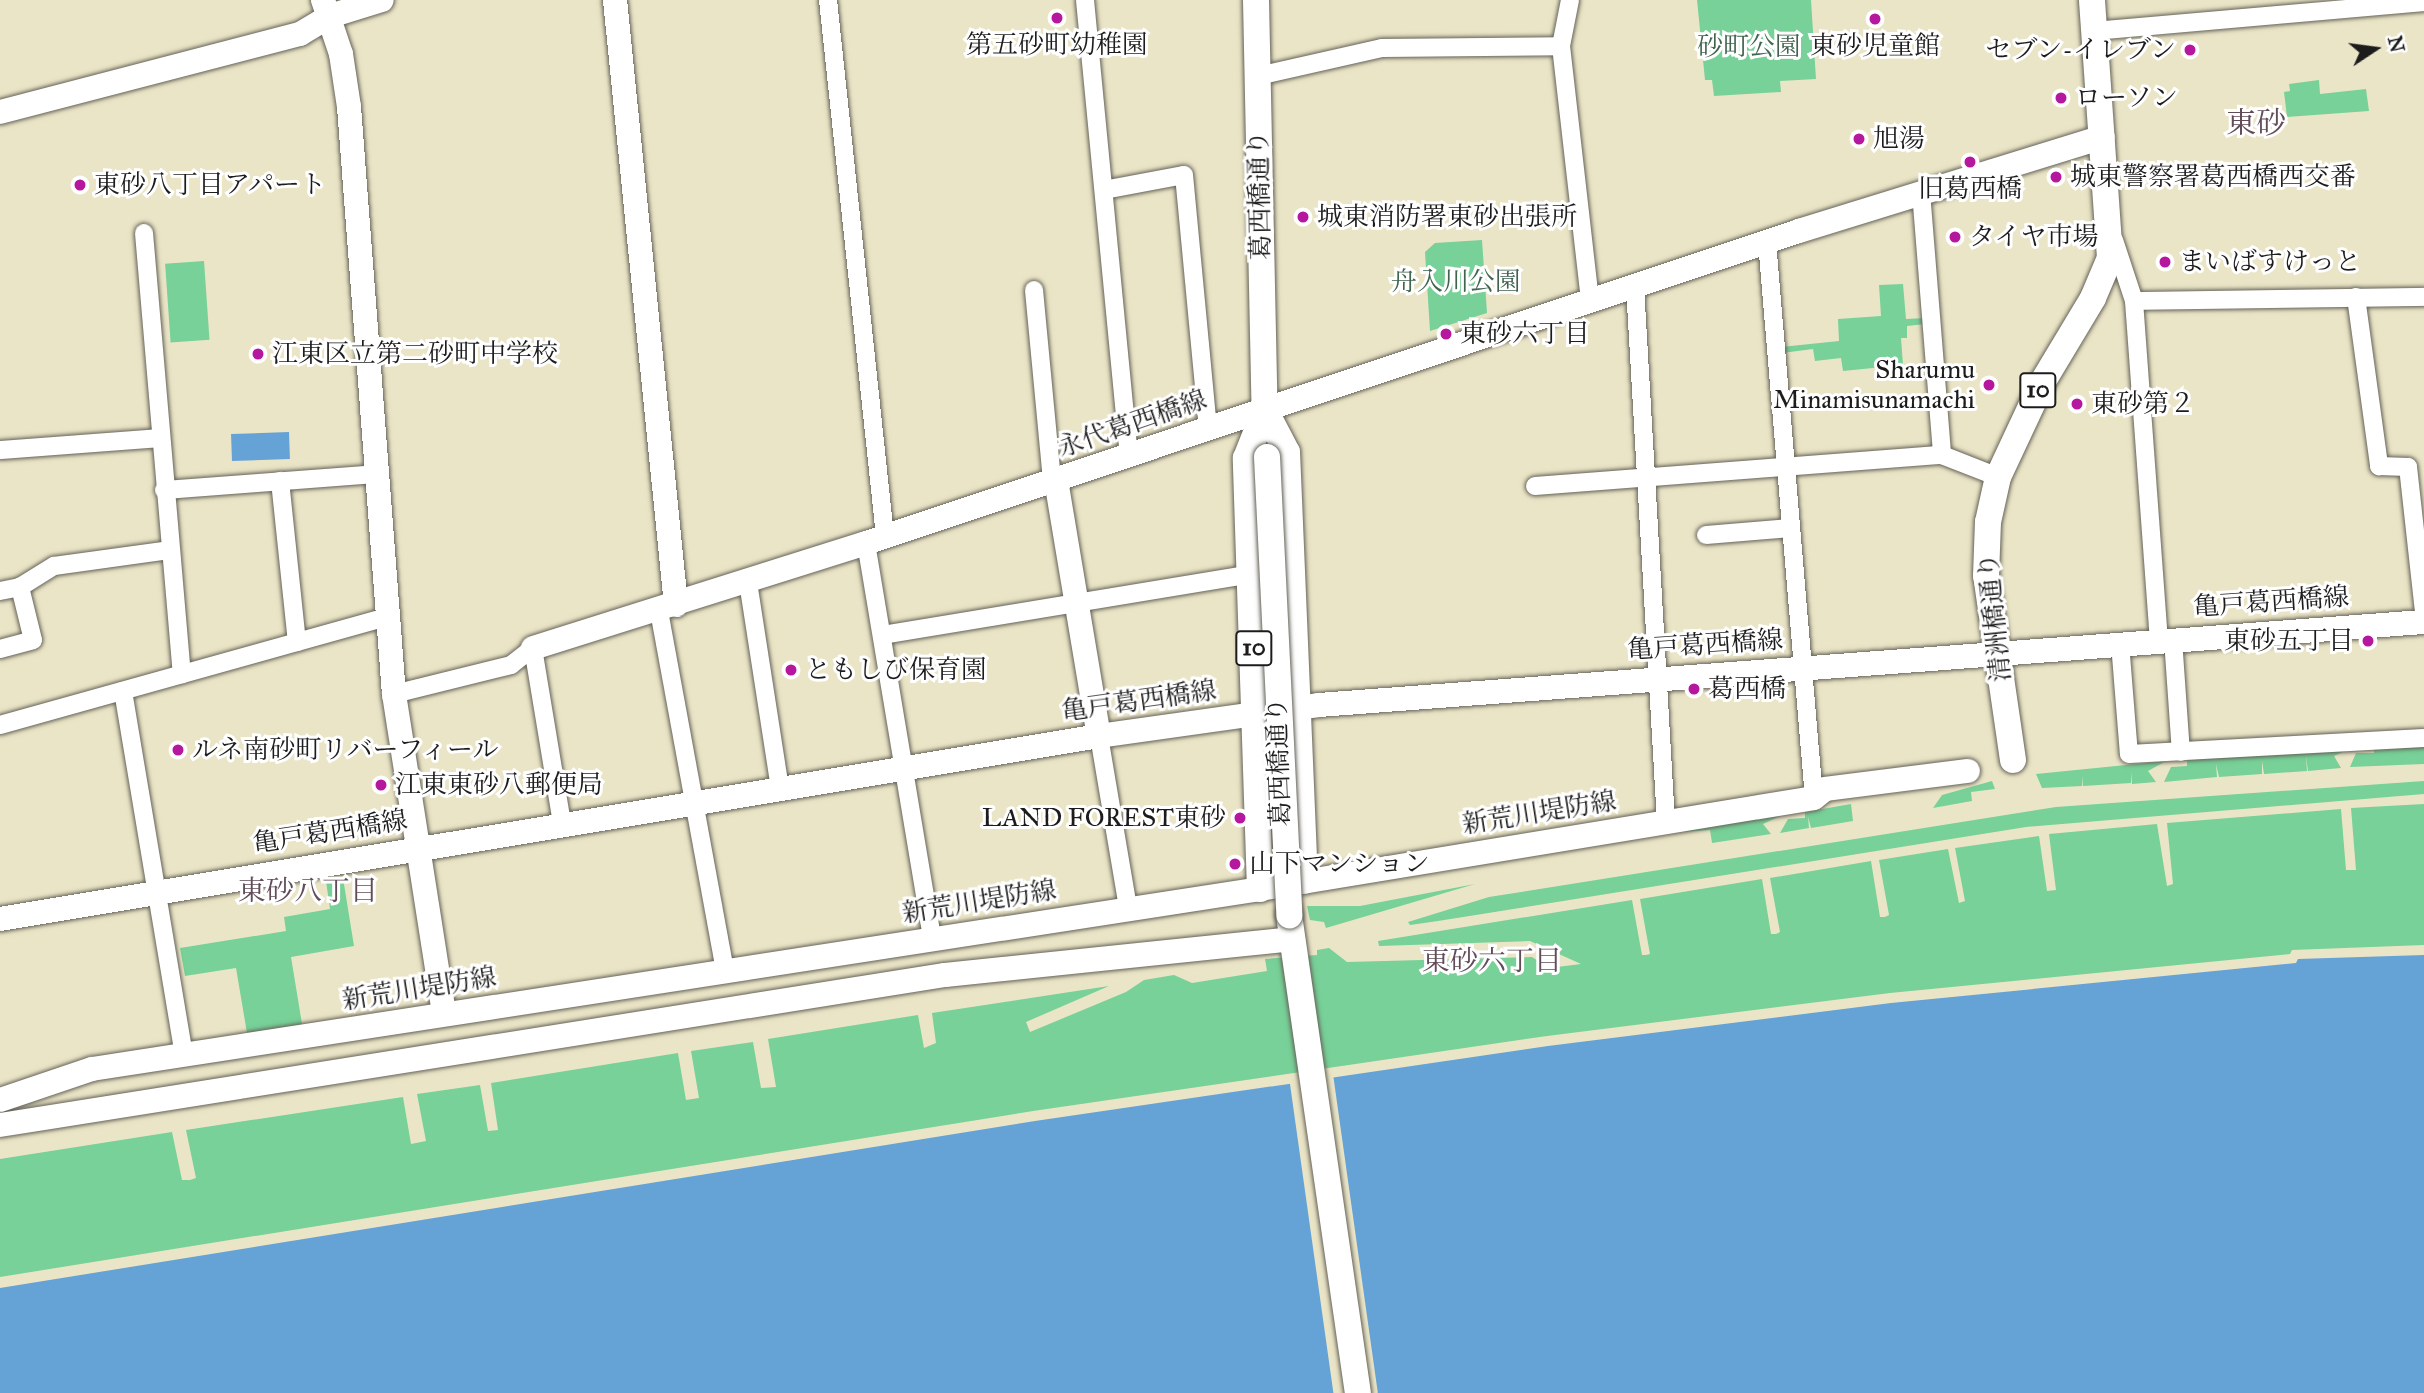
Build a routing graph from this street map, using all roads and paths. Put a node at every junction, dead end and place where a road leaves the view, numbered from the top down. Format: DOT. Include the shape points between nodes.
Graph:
graph roads {
  1 [pos="382,0"];
  2 [pos="615,0"];
  3 [pos="828,0"];
  4 [pos="1085,0"];
  5 [pos="1256,0"];
  6 [pos="1570,0"];
  7 [pos="2092,0"];
  8 [pos="2424,2"];
  9 [pos="326,8"];
  10 [pos="2094,31"];
  11 [pos="1561,46"];
  12 [pos="1258,76"];
  13 [pos="0,94"];
  14 [pos="0,112"];
  15 [pos="2103,137"];
  16 [pos="1104,190"];
  17 [pos="1921,192"];
  18 [pos="144,233"];
  19 [pos="2112,234"];
  20 [pos="1767,242"];
  21 [pos="1634,286"];
  22 [pos="1034,290"];
  23 [pos="2356,297"];
  24 [pos="2424,298"];
  25 [pos="1590,300"];
  26 [pos="2134,301"];
  27 [pos="1265,410"];
  28 [pos="1208,430"];
  29 [pos="159,438"];
  30 [pos="0,450"];
  31 [pos="1942,455"];
  32 [pos="1129,456"];
  33 [pos="1786,468"];
  34 [pos="376,474"];
  35 [pos="1998,477"];
  36 [pos="1647,478"];
  37 [pos="281,481"];
  38 [pos="1054,481"];
  39 [pos="1535,486"];
  40 [pos="164,490"];
  41 [pos="1791,528"];
  42 [pos="1706,535"];
  43 [pos="876,540"];
  44 [pos="169,550"];
  45 [pos="1253,573"];
  46 [pos="748,582"];
  47 [pos="20,587"];
  48 [pos="0,591"];
  49 [pos="1076,604"];
  50 [pos="668,608"];
  51 [pos="2424,612"];
  52 [pos="386,617"];
  53 [pos="2424,622"];
  54 [pos="883,635"];
  55 [pos="2166,639"];
  56 [pos="297,642"];
  57 [pos="2120,643"];
  58 [pos="533,648"];
  59 [pos="0,649"];
  60 [pos="1996,652"];
  61 [pos="1803,667"];
  62 [pos="182,674"];
  63 [pos="1658,678"];
  64 [pos="123,691"];
  65 [pos="394,694"];
  66 [pos="1299,708"];
  67 [pos="1255,714"];
  68 [pos="0,725"];
  69 [pos="1099,736"];
  70 [pos="2424,738"];
  71 [pos="2181,752"];
  72 [pos="2013,760"];
  73 [pos="903,768"];
  74 [pos="1968,771"];
  75 [pos="780,789"];
  76 [pos="1814,798"];
  77 [pos="694,802"];
  78 [pos="1666,822"];
  79 [pos="562,824"];
  80 [pos="416,848"];
  81 [pos="1305,881"];
  82 [pos="1260,889"];
  83 [pos="156,890"];
  84 [pos="1128,908"];
  85 [pos="0,919"];
  86 [pos="1292,937"];
  87 [pos="932,939"];
  88 [pos="725,972"];
  89 [pos="444,1014"];
  90 [pos="184,1056"];
  91 [pos="0,1100"];
  92 [pos="0,1125"];
  93 [pos="1358,1393"];
  1 -- 9 [label="main road"];
  2 -- 50 [label="main road"];
  3 -- 43 [label="street"];
  4 -- 16 [label="street"];
  5 -- 12 [label="main road, 葛西橋通り / 10"];
  6 -- 11 [label="street"];
  7 -- 10 [label="main road, 清洲橋通り / 10"];
  8 -- 10 [label="street"];
  9 -- 13 [label="main road"];
  9 -- 14 [label="main road" via="300,34"];
  9 -- 34 [label="main road" via="341,54 349,107"];
  10 -- 15 [label="main road, 清洲橋通り / 10"];
  11 -- 12 [label="street" via="1382,48"];
  11 -- 25 [label="street"];
  12 -- 27 [label="main road, 葛西橋通り / 10"];
  15 -- 17 [label="main road, 永代葛西橋線"];
  15 -- 19 [label="main road, 清洲橋通り / 10"];
  16 -- 28 [label="street" via="1184,175"];
  16 -- 32 [label="street"];
  17 -- 20 [label="main road, 永代葛西橋線"];
  17 -- 31 [label="street"];
  18 -- 29 [label="street"];
  19 -- 26 [label="street"];
  19 -- 35 [label="main road, 清洲橋通り / 10" via="2104,277 2051,365"];
  20 -- 21 [label="main road, 永代葛西橋線"];
  20 -- 33 [label="street"];
  21 -- 25 [label="main road, 永代葛西橋線"];
  21 -- 36 [label="street"];
  22 -- 38 [label="street"];
  23 -- 24 [label="street"];
  23 -- 26 [label="street"];
  23 -- 51 [label="street" via="2379,466 2408,467"];
  25 -- 27 [label="main road, 永代葛西橋線"];
  26 -- 55 [label="street"];
  27 -- 28 [label="main road, 永代葛西橋線"];
  27 -- 45 [label="main road, 10" via="1246,458"];
  27 -- 66 [label="main road, 10" via="1287,452"];
  27 -- 86 [label="main road, 葛西橋通り / 10, bridge"];
  28 -- 32 [label="main road, 永代葛西橋線"];
  29 -- 30 [label="street"];
  29 -- 40 [label="street"];
  31 -- 33 [label="street"];
  31 -- 35 [label="street"];
  32 -- 38 [label="main road, 永代葛西橋線"];
  33 -- 36 [label="street"];
  33 -- 41 [label="street"];
  34 -- 37 [label="street"];
  34 -- 52 [label="main road"];
  35 -- 60 [label="main road, 清洲橋通り / 10" via="1986,547"];
  36 -- 39 [label="street"];
  36 -- 63 [label="street"];
  37 -- 40 [label="street"];
  37 -- 56 [label="street"];
  38 -- 43 [label="main road"];
  38 -- 49 [label="main road, 永代葛西橋線"];
  40 -- 44 [label="street"];
  41 -- 42 [label="street"];
  41 -- 61 [label="street"];
  43 -- 46 [label="main road"];
  43 -- 54 [label="street"];
  44 -- 47 [label="street" via="54,566"];
  44 -- 62 [label="street"];
  45 -- 49 [label="street"];
  45 -- 67 [label="main road, 10"];
  46 -- 50 [label="main road"];
  46 -- 75 [label="street"];
  47 -- 48 [label="street"];
  47 -- 59 [label="street" via="33,640"];
  49 -- 54 [label="street"];
  49 -- 69 [label="main road, 永代葛西橋線"];
  50 -- 58 [label="main road"];
  50 -- 77 [label="street"];
  52 -- 56 [label="street"];
  52 -- 65 [label="main road"];
  53 -- 55 [label="main road, 亀戸葛西橋線"];
  54 -- 73 [label="street"];
  55 -- 57 [label="main road, 亀戸葛西橋線"];
  55 -- 71 [label="street"];
  56 -- 62 [label="street"];
  57 -- 60 [label="main road, 亀戸葛西橋線"];
  57 -- 71 [label="street" via="2129,754"];
  58 -- 65 [label="street" via="511,665"];
  58 -- 79 [label="street"];
  60 -- 61 [label="main road, 亀戸葛西橋線"];
  60 -- 72 [label="main road, 清洲橋通り / 10"];
  61 -- 63 [label="main road, 亀戸葛西橋線"];
  61 -- 76 [label="street"];
  62 -- 64 [label="street"];
  63 -- 66 [label="main road, 亀戸葛西橋線"];
  63 -- 78 [label="street"];
  64 -- 68 [label="street"];
  64 -- 83 [label="street"];
  65 -- 80 [label="main road"];
  66 -- 67 [label="main road, 亀戸葛西橋線"];
  66 -- 81 [label="main road, 10"];
  67 -- 69 [label="main road, 亀戸葛西橋線"];
  67 -- 82 [label="main road, 10"];
  69 -- 73 [label="main road, 亀戸葛西橋線"];
  69 -- 84 [label="street"];
  70 -- 71 [label="street"];
  73 -- 75 [label="main road, 亀戸葛西橋線"];
  73 -- 87 [label="street"];
  74 -- 76 [label="main road, 新荒川堤防線" via="1825,789"];
  75 -- 77 [label="main road, 亀戸葛西橋線"];
  76 -- 78 [label="main road, 新荒川堤防線"];
  77 -- 79 [label="main road, 亀戸葛西橋線"];
  77 -- 88 [label="street"];
  78 -- 81 [label="main road, 新荒川堤防線"];
  79 -- 80 [label="main road, 亀戸葛西橋線"];
  80 -- 83 [label="main road, 亀戸葛西橋線"];
  80 -- 89 [label="main road"];
  81 -- 82 [label="main road, 新荒川堤防線"];
  82 -- 84 [label="main road, 新荒川堤防線"];
  83 -- 85 [label="main road, 亀戸葛西橋線"];
  83 -- 90 [label="street"];
  84 -- 87 [label="main road, 新荒川堤防線"];
  86 -- 92 [label="main road" via="945,975"];
  86 -- 93 [label="main road, 葛西橋通り / 10"];
  87 -- 88 [label="main road, 新荒川堤防線"];
  88 -- 89 [label="main road, 新荒川堤防線"];
  89 -- 90 [label="main road, 新荒川堤防線"];
  90 -- 91 [label="main road, 新荒川堤防線" via="92,1069"];
}
